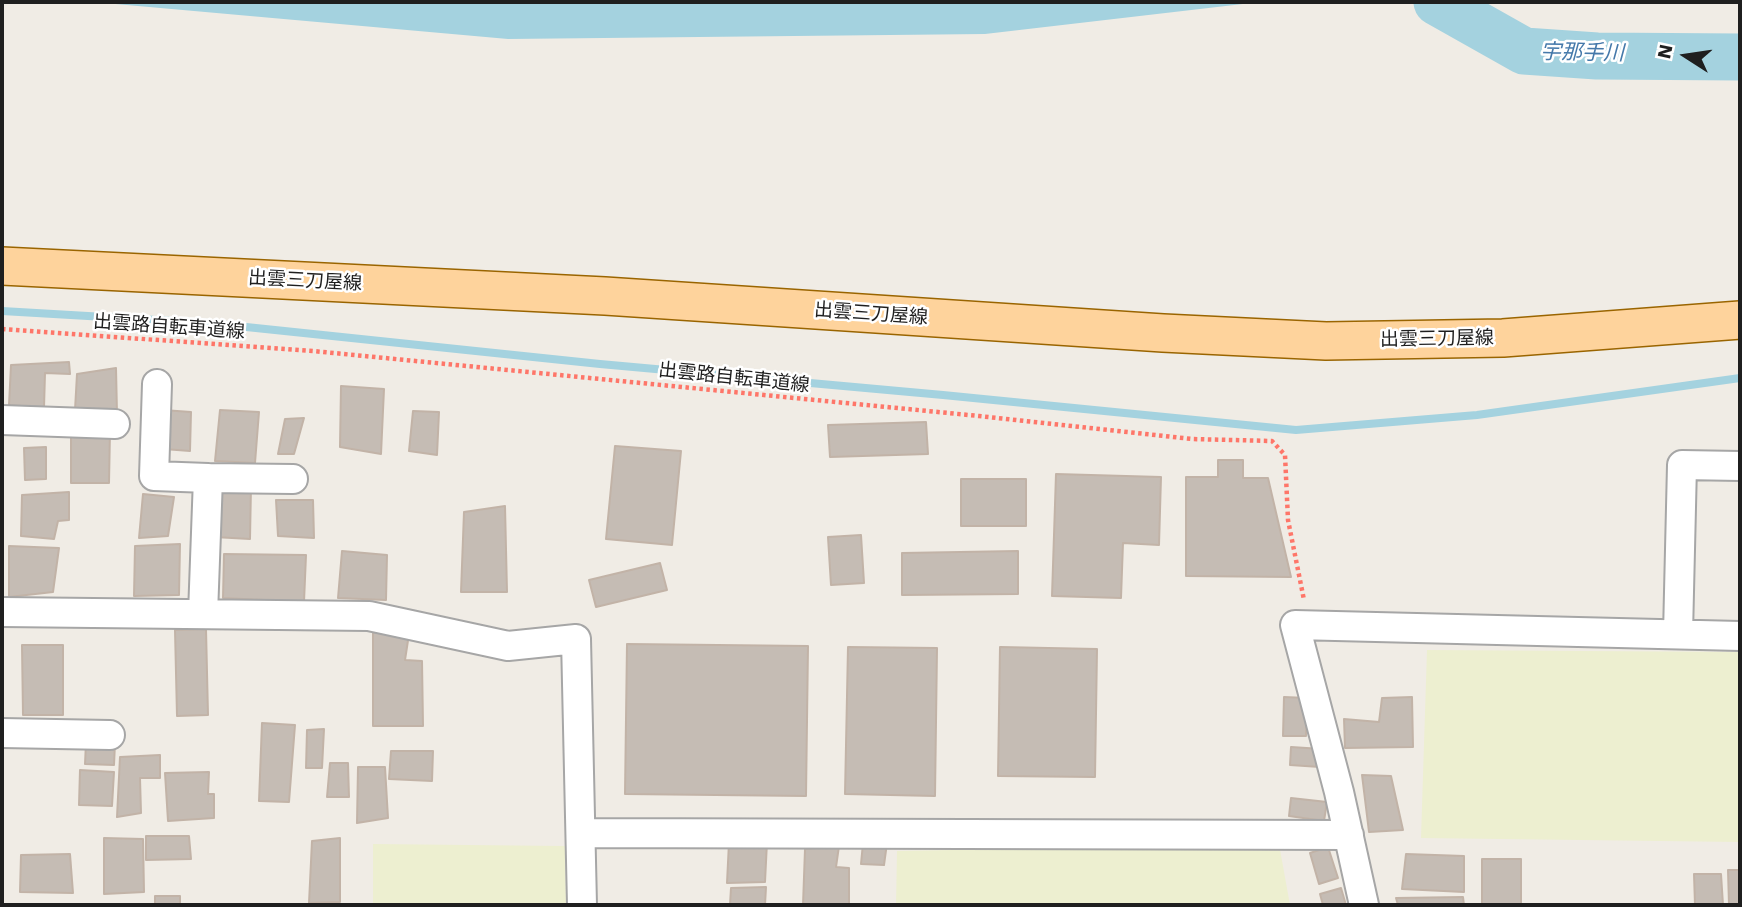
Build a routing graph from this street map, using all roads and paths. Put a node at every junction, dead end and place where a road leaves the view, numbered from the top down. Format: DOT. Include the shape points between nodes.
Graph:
graph roads {
  1 [pos="2,266"];
  2 [pos="1740,320"];
  3 [pos="2,329"];
  4 [pos="157,384"];
  5 [pos="2,420"];
  6 [pos="115,424"];
  7 [pos="1740,466"];
  8 [pos="208,478"];
  9 [pos="293,479"];
  10 [pos="2,612"];
  11 [pos="203,614"];
  12 [pos="1309,625"];
  13 [pos="1678,634"];
  14 [pos="1740,636"];
  15 [pos="2,733"];
  16 [pos="110,735"];
  17 [pos="581,833"];
  18 [pos="1349,835"];
  19 [pos="582,905"];
  20 [pos="1364,905"];
  1 -- 2 [label="main road, 出雲三刀屋線" via="605,296 1326,341 1503,338"];
  3 -- 12 [label="path, 出雲路自転車道線" via="313,351 1192,439 1272,441 1285,456 1288,520"];
  4 -- 8 [label="street" via="154,476"];
  5 -- 6 [label="street"];
  7 -- 13 [label="street" via="1682,466"];
  8 -- 9 [label="street"];
  8 -- 11 [label="street"];
  10 -- 11 [label="street"];
  11 -- 17 [label="street" via="369,616 508,646 576,639"];
  12 -- 13 [label="street"];
  12 -- 18 [label="street" via="1295,625"];
  13 -- 14 [label="street"];
  15 -- 16 [label="street"];
  17 -- 18 [label="street"];
  17 -- 19 [label="street"];
  18 -- 20 [label="street"];
}
